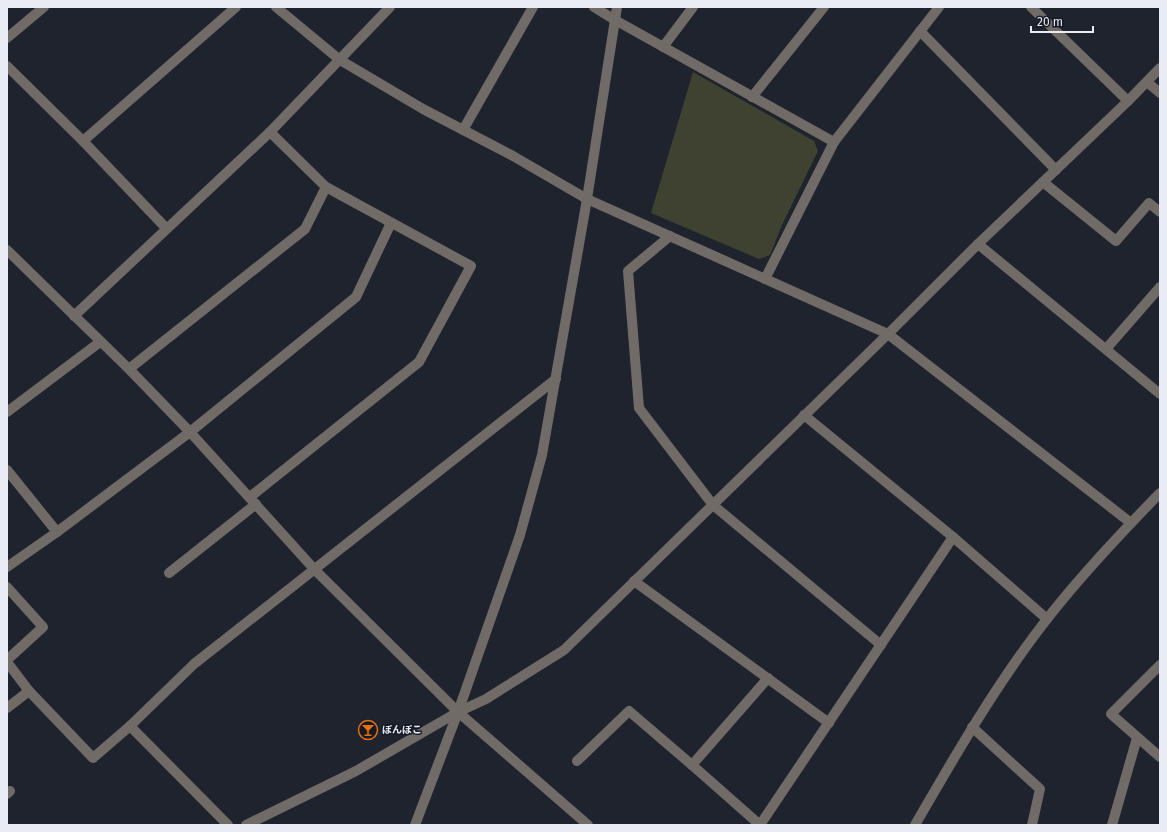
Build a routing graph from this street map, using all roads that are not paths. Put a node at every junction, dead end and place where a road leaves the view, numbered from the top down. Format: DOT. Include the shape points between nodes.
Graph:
graph roads {
  1 [pos="44,7"];
  2 [pos="236,7"];
  3 [pos="276,7"];
  4 [pos="390,7"];
  5 [pos="533,7"];
  6 [pos="594,7"];
  7 [pos="618,7"];
  8 [pos="693,7"];
  9 [pos="824,7"];
  10 [pos="939,7"];
  11 [pos="1034,8"];
  12 [pos="615,20"];
  13 [pos="920,31"];
  14 [pos="7,38"];
  15 [pos="663,47"];
  16 [pos="340,60"];
  17 [pos="7,66"];
  18 [pos="1160,68"];
  19 [pos="1147,82"];
  20 [pos="1160,93"];
  21 [pos="752,97"];
  22 [pos="1128,101"];
  23 [pos="463,130"];
  24 [pos="270,132"];
  25 [pos="83,141"];
  26 [pos="834,142"];
  27 [pos="1056,170"];
  28 [pos="1043,182"];
  29 [pos="326,187"];
  30 [pos="587,199"];
  31 [pos="1160,212"];
  32 [pos="391,223"];
  33 [pos="166,228"];
  34 [pos="670,236"];
  35 [pos="978,244"];
  36 [pos="7,250"];
  37 [pos="765,279"];
  38 [pos="1160,287"];
  39 [pos="74,316"];
  40 [pos="888,334"];
  41 [pos="100,342"];
  42 [pos="1106,349"];
  43 [pos="129,369"];
  44 [pos="556,379"];
  45 [pos="1160,394"];
  46 [pos="7,412"];
  47 [pos="804,415"];
  48 [pos="190,432"];
  49 [pos="7,470"];
  50 [pos="1160,493"];
  51 [pos="253,500"];
  52 [pos="712,505"];
  53 [pos="1131,523"];
  54 [pos="57,532"];
  55 [pos="953,536"];
  56 [pos="7,567"];
  57 [pos="315,570"];
  58 [pos="169,574"];
  59 [pos="634,581"];
  60 [pos="7,587"];
  61 [pos="1047,619"];
  62 [pos="881,645"];
  63 [pos="7,661"];
  64 [pos="1160,665"];
  65 [pos="768,678"];
  66 [pos="29,691"];
  67 [pos="7,708"];
  68 [pos="458,712"];
  69 [pos="830,723"];
  70 [pos="130,726"];
  71 [pos="972,727"];
  72 [pos="1137,738"];
  73 [pos="1160,758"];
  74 [pos="577,761"];
  75 [pos="692,765"];
  76 [pos="228,825"];
  77 [pos="246,825"];
  78 [pos="415,825"];
  79 [pos="588,825"];
  80 [pos="760,825"];
  81 [pos="915,825"];
  82 [pos="1032,825"];
  83 [pos="1112,825"];
  1 -- 14 [label="street"];
  2 -- 25 [label="street"];
  3 -- 16 [label="street"];
  4 -- 16 [label="street"];
  5 -- 23 [label="street"];
  6 -- 12 [label="street"];
  7 -- 12 [label="street"];
  8 -- 15 [label="street"];
  9 -- 21 [label="street"];
  10 -- 13 [label="street"];
  11 -- 22 [label="street"];
  12 -- 15 [label="street"];
  12 -- 30 [label="street"];
  13 -- 26 [label="street"];
  13 -- 27 [label="street"];
  15 -- 21 [label="street"];
  16 -- 23 [label="street"];
  16 -- 24 [label="street"];
  17 -- 25 [label="street"];
  18 -- 19 [label="street"];
  19 -- 20 [label="street"];
  19 -- 22 [label="street"];
  21 -- 26 [label="street"];
  22 -- 27 [label="street"];
  23 -- 30 [label="street"];
  24 -- 29 [label="street"];
  24 -- 33 [label="street"];
  25 -- 33 [label="street"];
  26 -- 37 [label="street"];
  27 -- 28 [label="street"];
  28 -- 31 [label="street" via="1116,241 1150,203"];
  28 -- 35 [label="street"];
  29 -- 32 [label="street"];
  29 -- 43 [label="street" via="305,228"];
  30 -- 34 [label="street"];
  30 -- 44 [label="street"];
  32 -- 48 [label="street" via="356,297"];
  32 -- 51 [label="street" via="471,266 419,362"];
  33 -- 39 [label="street"];
  34 -- 37 [label="street"];
  34 -- 52 [label="street" via="628,271 639,408"];
  35 -- 40 [label="street"];
  35 -- 42 [label="street"];
  36 -- 39 [label="street"];
  37 -- 40 [label="street"];
  38 -- 42 [label="street"];
  39 -- 41 [label="street"];
  40 -- 47 [label="street"];
  40 -- 53 [label="street"];
  41 -- 43 [label="street"];
  41 -- 46 [label="street"];
  42 -- 45 [label="street"];
  43 -- 48 [label="street"];
  44 -- 57 [label="street"];
  44 -- 68 [label="street" via="542,455 520,535"];
  47 -- 52 [label="street"];
  47 -- 55 [label="street"];
  48 -- 51 [label="street"];
  48 -- 54 [label="street"];
  49 -- 54 [label="street"];
  50 -- 53 [label="street"];
  51 -- 57 [label="street"];
  51 -- 58 [label="street"];
  52 -- 59 [label="street"];
  52 -- 62 [label="street"];
  53 -- 61 [label="street"];
  54 -- 56 [label="street"];
  55 -- 61 [label="street"];
  55 -- 62 [label="street"];
  57 -- 68 [label="street"];
  57 -- 70 [label="street" via="194,664"];
  59 -- 65 [label="street"];
  59 -- 68 [label="street" via="564,650 486,699"];
  60 -- 63 [label="street" via="43,627"];
  61 -- 71 [label="street"];
  62 -- 69 [label="street"];
  63 -- 66 [label="street"];
  64 -- 72 [label="street" via="1111,714"];
  65 -- 69 [label="street"];
  65 -- 75 [label="street"];
  66 -- 67 [label="street"];
  66 -- 70 [label="street" via="93,758"];
  68 -- 77 [label="street" via="356,771"];
  68 -- 78 [label="street"];
  68 -- 79 [label="street"];
  69 -- 80 [label="street"];
  70 -- 76 [label="street"];
  71 -- 81 [label="street"];
  71 -- 82 [label="street" via="1040,789"];
  72 -- 73 [label="street"];
  72 -- 83 [label="street"];
  74 -- 75 [label="street" via="629,711"];
  75 -- 80 [label="street"];
}
